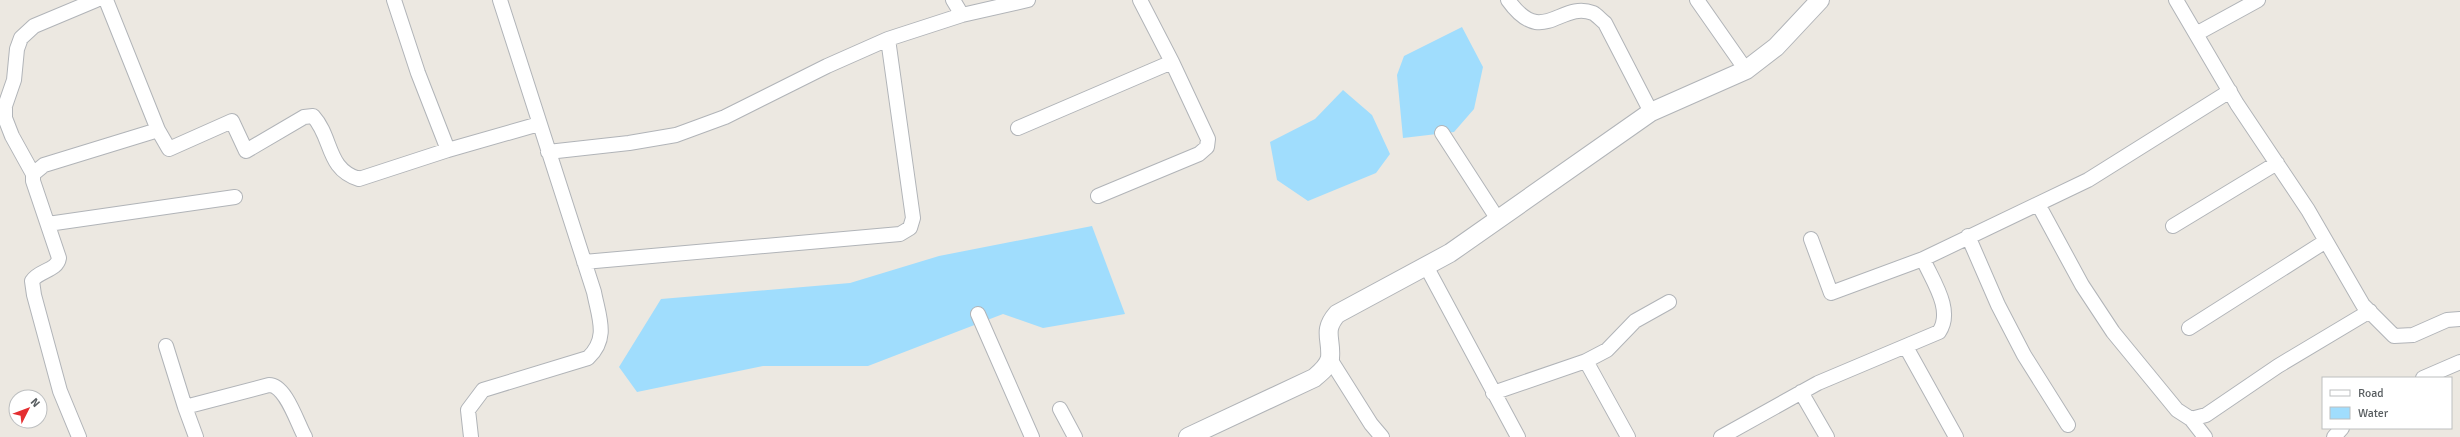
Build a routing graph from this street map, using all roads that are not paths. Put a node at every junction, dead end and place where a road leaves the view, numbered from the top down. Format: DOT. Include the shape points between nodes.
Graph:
graph roads {
  1 [pos="96,0"];
  2 [pos="106,0"];
  3 [pos="394,0"];
  4 [pos="500,0"];
  5 [pos="953,0"];
  6 [pos="1028,0"];
  7 [pos="1140,0"];
  8 [pos="1508,0"];
  9 [pos="1697,0"];
  10 [pos="1820,0"];
  11 [pos="2176,0"];
  12 [pos="2258,0"];
  13 [pos="962,15"];
  14 [pos="2196,34"];
  15 [pos="888,39"];
  16 [pos="1172,62"];
  17 [pos="1746,70"];
  18 [pos="2230,92"];
  19 [pos="4,98"];
  20 [pos="1651,112"];
  21 [pos="540,124"];
  22 [pos="1018,128"];
  23 [pos="158,130"];
  24 [pos="1442,133"];
  25 [pos="448,150"];
  26 [pos="548,152"];
  27 [pos="2277,163"];
  28 [pos="33,174"];
  29 [pos="1098,196"];
  30 [pos="234,197"];
  31 [pos="2038,204"];
  32 [pos="1497,218"];
  33 [pos="48,224"];
  34 [pos="2173,226"];
  35 [pos="1968,236"];
  36 [pos="1811,239"];
  37 [pos="2326,241"];
  38 [pos="1923,259"];
  39 [pos="584,262"];
  40 [pos="1426,266"];
  41 [pos="1669,302"];
  42 [pos="2370,311"];
  43 [pos="978,314"];
  44 [pos="2460,319"];
  45 [pos="2190,328"];
  46 [pos="166,346"];
  47 [pos="1906,347"];
  48 [pos="1330,359"];
  49 [pos="1586,361"];
  50 [pos="2460,362"];
  51 [pos="2425,377"];
  52 [pos="1801,392"];
  53 [pos="1492,393"];
  54 [pos="185,407"];
  55 [pos="1060,409"];
  56 [pos="2191,419"];
  57 [pos="2068,425"];
  58 [pos="2341,429"];
  59 [pos="1513,436"];
  60 [pos="79,437"];
  61 [pos="196,437"];
  62 [pos="305,437"];
  63 [pos="471,437"];
  64 [pos="1032,437"];
  65 [pos="1075,437"];
  66 [pos="1188,437"];
  67 [pos="1382,437"];
  68 [pos="1628,437"];
  69 [pos="1721,437"];
  70 [pos="1827,437"];
  71 [pos="1956,437"];
  72 [pos="2205,437"];
  73 [pos="2334,437"];
  1 -- 19 [label="street" via="34,26 22,38 17,49 14,80"];
  2 -- 23 [label="street"];
  3 -- 25 [label="street"];
  4 -- 21 [label="street"];
  5 -- 13 [label="street"];
  6 -- 13 [label="street"];
  7 -- 16 [label="street"];
  8 -- 20 [label="street" via="1524,19 1531,22 1581,10 1594,13 1605,24"];
  9 -- 17 [label="street"];
  10 -- 17 [label="street" via="1776,47"];
  11 -- 14 [label="street"];
  12 -- 14 [label="street"];
  13 -- 15 [label="street"];
  14 -- 18 [label="street"];
  15 -- 26 [label="street" via="725,117 676,135"];
  15 -- 39 [label="street" via="913,218 910,228 900,234"];
  16 -- 22 [label="street"];
  16 -- 29 [label="street" via="1208,139 1207,147 1199,154"];
  17 -- 20 [label="street"];
  18 -- 27 [label="street"];
  18 -- 31 [label="street" via="2088,180"];
  19 -- 28 [label="street" via="5,118"];
  20 -- 32 [label="street"];
  21 -- 25 [label="street"];
  21 -- 26 [label="street"];
  23 -- 25 [label="street" via="169,149 232,121 246,151 304,116 312,116 319,123 337,165 347,175 359,179"];
  23 -- 28 [label="street" via="44,165"];
  24 -- 32 [label="street"];
  26 -- 39 [label="street"];
  27 -- 34 [label="street"];
  27 -- 37 [label="street"];
  28 -- 33 [label="street" via="33,181"];
  30 -- 33 [label="street"];
  31 -- 35 [label="street"];
  31 -- 56 [label="street" via="2082,285 2113,332 2177,410"];
  32 -- 40 [label="street" via="1450,253"];
  33 -- 60 [label="street" via="60,258 32,281 60,391"];
  35 -- 38 [label="street"];
  35 -- 57 [label="street" via="1998,305 2024,355"];
  36 -- 38 [label="street" via="1831,293"];
  37 -- 42 [label="street" via="2363,305"];
  37 -- 45 [label="street"];
  38 -- 47 [label="street" via="1946,312 1945,323 1939,332"];
  39 -- 63 [label="street" via="594,292 602,335 597,350 588,358 483,390 468,410"];
  40 -- 48 [label="street" via="1337,314 1330,322 1327,333"];
  40 -- 53 [label="street"];
  41 -- 49 [label="street" via="1635,321 1607,350"];
  42 -- 44 [label="street" via="2394,336 2413,335 2447,320"];
  42 -- 56 [label="street" via="2278,366 2206,415"];
  43 -- 64 [label="street"];
  46 -- 54 [label="street"];
  47 -- 52 [label="street"];
  47 -- 71 [label="street"];
  48 -- 66 [label="street" via="1314,378"];
  48 -- 67 [label="street"];
  49 -- 53 [label="street"];
  49 -- 68 [label="street"];
  50 -- 51 [label="street"];
  52 -- 69 [label="street"];
  52 -- 70 [label="street"];
  53 -- 59 [label="street"];
  54 -- 61 [label="street"];
  54 -- 62 [label="street" via="275,385 285,394"];
  55 -- 65 [label="street"];
  56 -- 72 [label="street"];
  58 -- 73 [label="street"];
}
